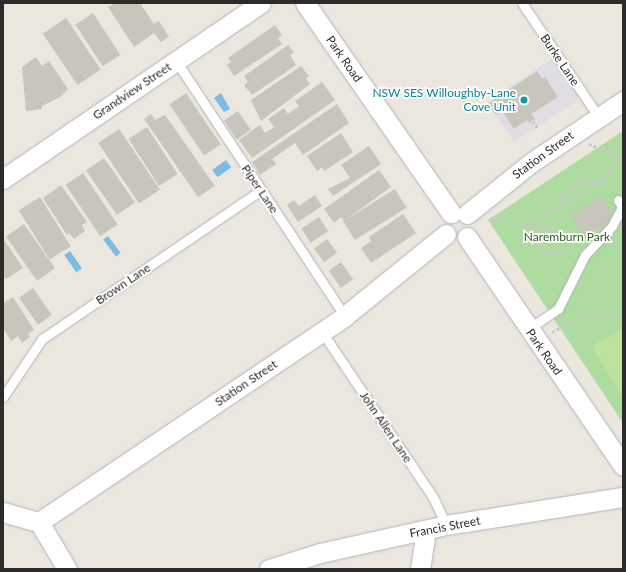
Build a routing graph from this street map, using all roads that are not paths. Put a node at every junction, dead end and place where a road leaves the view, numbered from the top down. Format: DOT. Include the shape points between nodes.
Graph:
graph roads {
  1 [pos="261,3"];
  2 [pos="305,3"];
  3 [pos="522,3"];
  4 [pos="176,61"];
  5 [pos="623,101"];
  6 [pos="598,116"];
  7 [pos="3,179"];
  8 [pos="261,190"];
  9 [pos="618,200"];
  10 [pos="464,212"];
  11 [pos="446,234"];
  12 [pos="467,237"];
  13 [pos="345,316"];
  14 [pos="322,332"];
  15 [pos="533,335"];
  16 [pos="3,396"];
  17 [pos="623,466"];
  18 [pos="623,497"];
  19 [pos="3,512"];
  20 [pos="38,522"];
  21 [pos="446,525"];
  22 [pos="426,530"];
  23 [pos="67,569"];
  24 [pos="270,569"];
  25 [pos="420,569"];
  1 -- 4 [label="street, Grandview Street"];
  2 -- 10 [label="street, Park Road"];
  3 -- 6 [label="lane, Burke Lane"];
  4 -- 7 [label="street, Grandview Street"];
  4 -- 8 [label="lane, Piper Lane"];
  5 -- 6 [label="street, Station Street"];
  6 -- 10 [label="street, Station Street"];
  8 -- 13 [label="lane, Piper Lane"];
  8 -- 16 [label="lane, Brown Lane" via="42,339"];
  9 -- 15 [label="lane" via="622,207 612,226 585,255 558,309"];
  10 -- 11 [label="street" via="444,221"];
  10 -- 12 [label="street" via="472,224"];
  11 -- 12 [label="street" via="455,240"];
  11 -- 13 [label="street, Station Street"];
  12 -- 15 [label="street, Park Road"];
  13 -- 14 [label="street, Station Street"];
  14 -- 20 [label="street, Station Street"];
  14 -- 21 [label="lane, John Allen Lane" via="433,497"];
  15 -- 17 [label="street, Park Road"];
  18 -- 21 [label="street, Francis Street"];
  19 -- 20 [label="street"];
  20 -- 23 [label="street"];
  21 -- 22 [label="street, Francis Street"];
  22 -- 24 [label="street, Francis Street" via="320,553"];
  22 -- 25 [label="street"];
}
